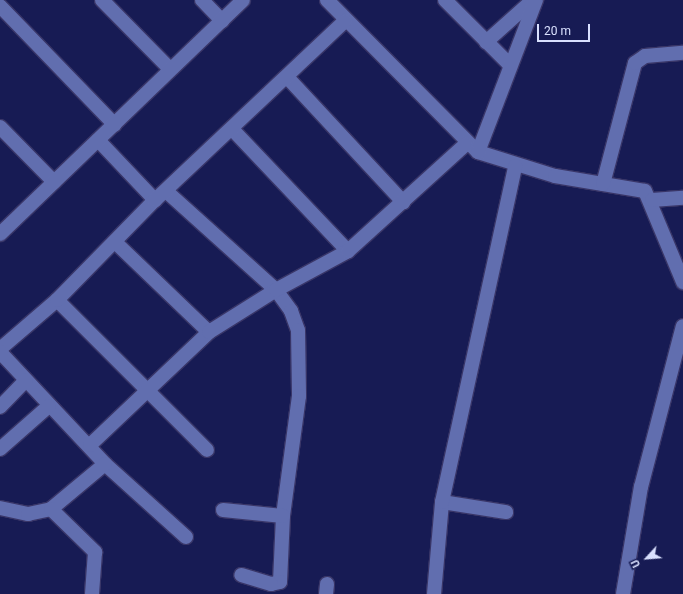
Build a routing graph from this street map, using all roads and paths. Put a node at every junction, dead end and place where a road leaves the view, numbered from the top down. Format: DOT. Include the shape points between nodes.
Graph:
graph roads {
  1 [pos="102,0"];
  2 [pos="202,0"];
  3 [pos="243,0"];
  4 [pos="327,0"];
  5 [pos="444,0"];
  6 [pos="533,0"];
  7 [pos="536,0"];
  8 [pos="0,6"];
  9 [pos="344,20"];
  10 [pos="222,21"];
  11 [pos="486,42"];
  12 [pos="683,53"];
  13 [pos="510,65"];
  14 [pos="170,69"];
  15 [pos="287,77"];
  16 [pos="115,125"];
  17 [pos="0,127"];
  18 [pos="233,130"];
  19 [pos="98,140"];
  20 [pos="466,144"];
  21 [pos="478,152"];
  22 [pos="515,166"];
  23 [pos="54,182"];
  24 [pos="603,184"];
  25 [pos="161,196"];
  26 [pos="683,198"];
  27 [pos="652,200"];
  28 [pos="403,202"];
  29 [pos="0,234"];
  30 [pos="115,242"];
  31 [pos="348,251"];
  32 [pos="683,282"];
  33 [pos="276,290"];
  34 [pos="57,300"];
  35 [pos="683,326"];
  36 [pos="209,332"];
  37 [pos="0,348"];
  38 [pos="0,352"];
  39 [pos="26,380"];
  40 [pos="148,392"];
  41 [pos="49,406"];
  42 [pos="0,407"];
  43 [pos="90,445"];
  44 [pos="0,449"];
  45 [pos="207,450"];
  46 [pos="105,464"];
  47 [pos="442,502"];
  48 [pos="0,508"];
  49 [pos="51,508"];
  50 [pos="223,510"];
  51 [pos="506,512"];
  52 [pos="283,516"];
  53 [pos="186,537"];
  54 [pos="241,575"];
  55 [pos="92,594"];
  56 [pos="434,594"];
  57 [pos="623,594"];
  1 -- 14 [label="street"];
  2 -- 10 [label="street"];
  3 -- 10 [label="street"];
  4 -- 9 [label="street"];
  5 -- 11 [label="street"];
  6 -- 11 [label="street"];
  7 -- 13 [label="street"];
  8 -- 16 [label="street"];
  9 -- 15 [label="street"];
  9 -- 20 [label="street"];
  10 -- 14 [label="street"];
  11 -- 13 [label="street"];
  12 -- 24 [label="street" via="645,56 636,63"];
  13 -- 21 [label="street"];
  14 -- 16 [label="street"];
  15 -- 18 [label="street"];
  15 -- 28 [label="street"];
  16 -- 19 [label="street"];
  17 -- 23 [label="street"];
  18 -- 25 [label="street"];
  18 -- 31 [label="street"];
  19 -- 23 [label="street"];
  19 -- 25 [label="street"];
  20 -- 21 [label="street"];
  20 -- 28 [label="street"];
  21 -- 22 [label="street"];
  22 -- 24 [label="street"];
  22 -- 47 [label="street"];
  23 -- 29 [label="street"];
  24 -- 27 [label="street" via="635,187 645,191"];
  25 -- 30 [label="street"];
  25 -- 33 [label="street"];
  26 -- 27 [label="street"];
  27 -- 32 [label="street"];
  28 -- 31 [label="street"];
  30 -- 34 [label="street"];
  30 -- 36 [label="street"];
  31 -- 33 [label="street"];
  33 -- 36 [label="street"];
  33 -- 52 [label="street" via="291,311 298,330 300,364"];
  34 -- 37 [label="street"];
  34 -- 40 [label="street"];
  35 -- 57 [label="street" via="641,487"];
  36 -- 40 [label="street"];
  38 -- 39 [label="street"];
  39 -- 41 [label="street"];
  39 -- 42 [label="street"];
  40 -- 43 [label="street"];
  40 -- 45 [label="street"];
  41 -- 43 [label="street"];
  41 -- 44 [label="street"];
  43 -- 46 [label="street"];
  46 -- 49 [label="street"];
  46 -- 53 [label="street"];
  47 -- 51 [label="street"];
  47 -- 56 [label="street"];
  48 -- 49 [label="street" via="28,514"];
  49 -- 55 [label="street" via="95,552"];
  50 -- 52 [label="street"];
  52 -- 54 [label="street" via="280,582 271,584"];
}
